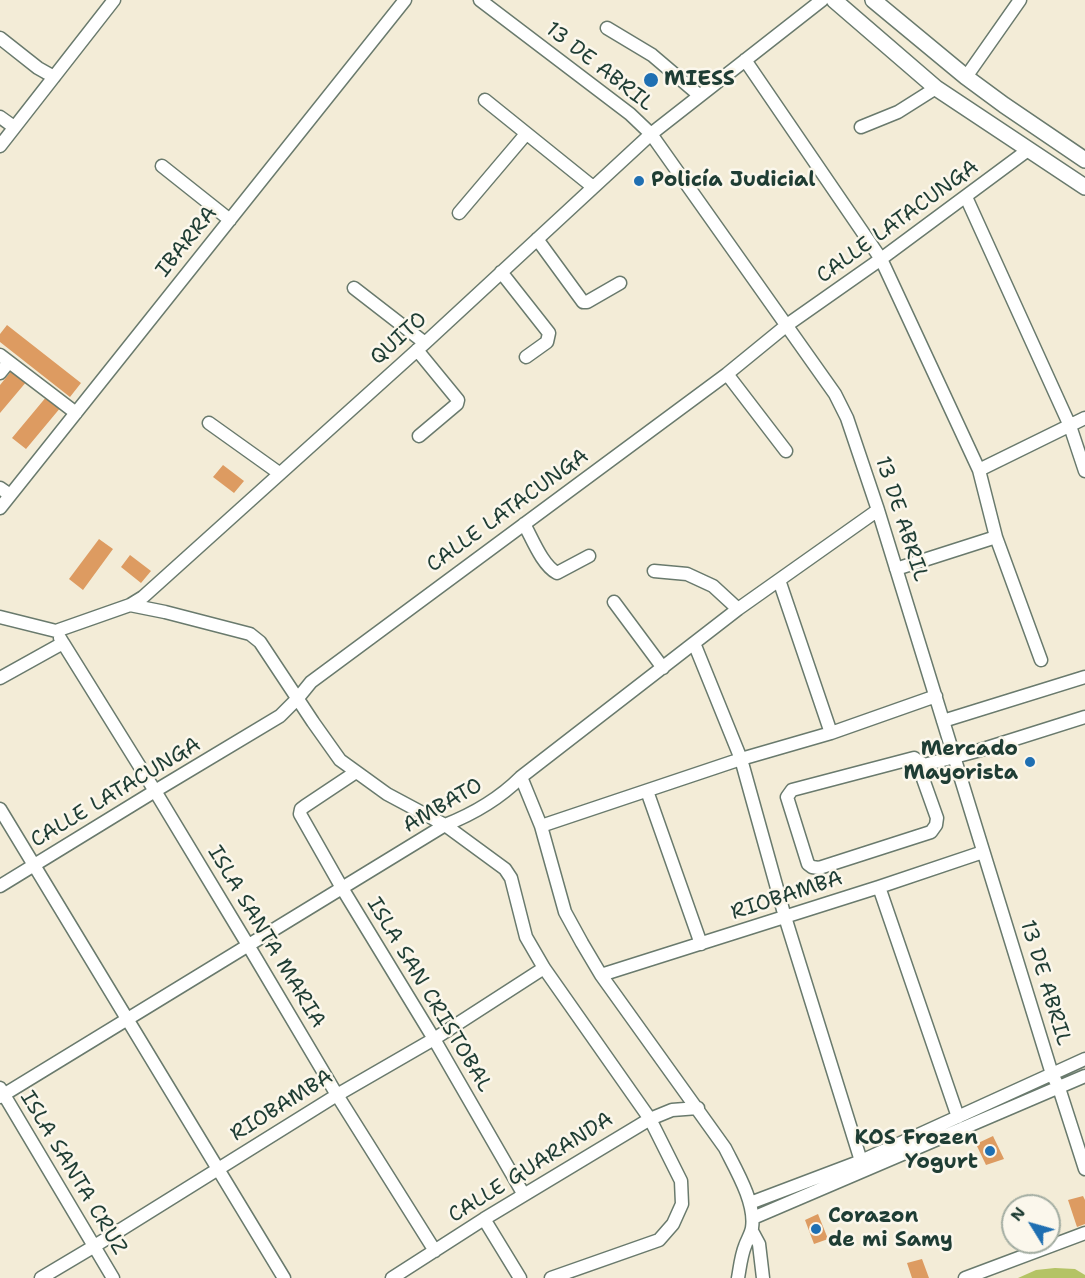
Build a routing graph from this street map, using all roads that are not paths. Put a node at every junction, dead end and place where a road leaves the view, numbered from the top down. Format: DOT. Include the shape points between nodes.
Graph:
graph roads {
  1 [pos="114,0"];
  2 [pos="405,0"];
  3 [pos="480,0"];
  4 [pos="822,0"];
  5 [pos="834,0"];
  6 [pos="873,0"];
  7 [pos="1014,2"];
  8 [pos="607,28"];
  9 [pos="0,38"];
  10 [pos="745,60"];
  11 [pos="54,77"];
  12 [pos="966,77"];
  13 [pos="936,88"];
  14 [pos="699,95"];
  15 [pos="485,100"];
  16 [pos="0,117"];
  17 [pos="14,127"];
  18 [pos="861,127"];
  19 [pos="526,134"];
  20 [pos="651,134"];
  21 [pos="0,146"];
  22 [pos="1028,150"];
  23 [pos="1085,160"];
  24 [pos="162,166"];
  25 [pos="592,187"];
  26 [pos="1085,187"];
  27 [pos="966,197"];
  28 [pos="459,213"];
  29 [pos="230,220"];
  30 [pos="537,239"];
  31 [pos="880,260"];
  32 [pos="501,272"];
  33 [pos="620,283"];
  34 [pos="354,288"];
  35 [pos="787,326"];
  36 [pos="421,346"];
  37 [pos="526,357"];
  38 [pos="4,359"];
  39 [pos="0,373"];
  40 [pos="727,374"];
  41 [pos="76,412"];
  42 [pos="1085,418"];
  43 [pos="209,423"];
  44 [pos="1070,426"];
  45 [pos="419,436"];
  46 [pos="786,451"];
  47 [pos="979,470"];
  48 [pos="1085,471"];
  49 [pos="279,473"];
  50 [pos="5,491"];
  51 [pos="0,508"];
  52 [pos="878,510"];
  53 [pos="524,524"];
  54 [pos="996,537"];
  55 [pos="589,556"];
  56 [pos="896,568"];
  57 [pos="654,571"];
  58 [pos="779,580"];
  59 [pos="614,602"];
  60 [pos="130,605"];
  61 [pos="738,609"];
  62 [pos="0,617"];
  63 [pos="57,631"];
  64 [pos="63,643"];
  65 [pos="694,643"];
  66 [pos="1041,660"];
  67 [pos="663,668"];
  68 [pos="1085,677"];
  69 [pos="0,678"];
  70 [pos="936,696"];
  71 [pos="298,698"];
  72 [pos="1085,717"];
  73 [pos="943,721"];
  74 [pos="831,732"];
  75 [pos="954,758"];
  76 [pos="741,759"];
  77 [pos="924,765"];
  78 [pos="356,772"];
  79 [pos="521,777"];
  80 [pos="647,790"];
  81 [pos="155,791"];
  82 [pos="0,809"];
  83 [pos="445,825"];
  84 [pos="541,826"];
  85 [pos="983,852"];
  86 [pos="35,865"];
  87 [pos="0,886"];
  88 [pos="879,887"];
  89 [pos="342,888"];
  90 [pos="785,917"];
  91 [pos="701,944"];
  92 [pos="248,945"];
  93 [pos="544,968"];
  94 [pos="602,975"];
  95 [pos="126,1019"];
  96 [pos="434,1039"];
  97 [pos="1085,1059"];
  98 [pos="1052,1074"];
  99 [pos="1085,1076"];
  100 [pos="1059,1088"];
  101 [pos="1,1093"];
  102 [pos="337,1095"];
  103 [pos="698,1108"];
  104 [pos="958,1118"];
  105 [pos="650,1119"];
  106 [pos="861,1161"];
  107 [pos="217,1169"];
  108 [pos="1085,1169"];
  109 [pos="524,1195"];
  110 [pos="750,1203"];
  111 [pos="753,1218"];
  112 [pos="484,1219"];
  113 [pos="752,1231"];
  114 [pos="1085,1233"];
  115 [pos="93,1247"];
  116 [pos="435,1251"];
  117 [pos="41,1278"];
  118 [pos="113,1278"];
  119 [pos="284,1278"];
  120 [pos="392,1278"];
  121 [pos="520,1278"];
  122 [pos="550,1278"];
  123 [pos="738,1278"];
  124 [pos="763,1278"];
  125 [pos="965,1278"];
  1 -- 11 [label="street"];
  2 -- 29 [label="street, IBARRA"];
  3 -- 20 [label="street, 13 DE ABRIL"];
  4 -- 10 [label="street, QUITO"];
  5 -- 13 [label="main road"];
  6 -- 12 [label="main road"];
  7 -- 12 [label="street"];
  8 -- 14 [label="street" via="652,55"];
  9 -- 11 [label="street"];
  10 -- 14 [label="street, QUITO"];
  10 -- 31 [label="street"];
  11 -- 17 [label="street"];
  12 -- 23 [label="main road"];
  13 -- 18 [label="street" via="898,112"];
  13 -- 22 [label="main road"];
  14 -- 20 [label="street, QUITO"];
  15 -- 19 [label="street"];
  16 -- 17 [label="street"];
  17 -- 21 [label="street"];
  19 -- 25 [label="street"];
  19 -- 28 [label="street"];
  20 -- 25 [label="street, QUITO"];
  20 -- 35 [label="street, 13 DE ABRIL"];
  22 -- 26 [label="main road"];
  22 -- 27 [label="street, CALLE LATACUNGA"];
  24 -- 29 [label="street"];
  25 -- 30 [label="street, QUITO"];
  27 -- 31 [label="street, CALLE LATACUNGA"];
  27 -- 44 [label="street"];
  29 -- 41 [label="street, IBARRA"];
  30 -- 32 [label="street, QUITO"];
  30 -- 33 [label="street" via="583,302"];
  31 -- 35 [label="street, CALLE LATACUNGA"];
  31 -- 47 [label="street"];
  32 -- 36 [label="street, QUITO"];
  32 -- 37 [label="street" via="549,333 547,342"];
  34 -- 36 [label="street"];
  35 -- 40 [label="street, CALLE LATACUNGA"];
  35 -- 52 [label="street, 13 DE ABRIL" via="835,394 847,418"];
  36 -- 45 [label="street" via="459,400"];
  36 -- 49 [label="street, QUITO"];
  38 -- 39 [label="street"];
  38 -- 41 [label="street"];
  40 -- 46 [label="street"];
  40 -- 53 [label="street, CALLE LATACUNGA"];
  41 -- 50 [label="street, IBARRA"];
  42 -- 44 [label="street"];
  43 -- 49 [label="street"];
  44 -- 47 [label="street"];
  44 -- 48 [label="street"];
  47 -- 54 [label="street"];
  49 -- 60 [label="street, QUITO" via="162,581"];
  50 -- 51 [label="street, IBARRA"];
  52 -- 56 [label="street, 13 DE ABRIL"];
  52 -- 58 [label="street, AMBATO"];
  53 -- 55 [label="street" via="542,557 557,573"];
  53 -- 71 [label="street, CALLE LATACUNGA" via="311,682"];
  54 -- 56 [label="street"];
  54 -- 66 [label="street"];
  56 -- 70 [label="street, 13 DE ABRIL"];
  57 -- 61 [label="street" via="687,574 713,586"];
  58 -- 61 [label="street, AMBATO"];
  58 -- 74 [label="street"];
  59 -- 67 [label="street"];
  60 -- 63 [label="street, QUITO"];
  60 -- 71 [label="street" via="249,634 260,642"];
  61 -- 65 [label="street, AMBATO"];
  62 -- 63 [label="street"];
  63 -- 64 [label="street"];
  64 -- 69 [label="street"];
  64 -- 81 [label="street, ISLA SANTA MARIA"];
  65 -- 67 [label="street, AMBATO"];
  65 -- 76 [label="street"];
  67 -- 79 [label="street, AMBATO"];
  68 -- 73 [label="street"];
  70 -- 73 [label="street, 13 DE ABRIL"];
  70 -- 74 [label="street"];
  71 -- 78 [label="street" via="340,760"];
  71 -- 81 [label="street, CALLE LATACUNGA" via="280,716"];
  72 -- 75 [label="street"];
  73 -- 75 [label="street, 13 DE ABRIL"];
  74 -- 76 [label="street"];
  75 -- 77 [label="street"];
  75 -- 85 [label="street, 13 DE ABRIL"];
  76 -- 80 [label="street"];
  76 -- 90 [label="street"];
  77 -- 77 [label="street" via="922,776 937,818 931,832 819,868 808,864 787,797 792,790 914,758"];
  78 -- 83 [label="street" via="387,794"];
  78 -- 89 [label="street, ISLA SAN CRISTOBAL" via="304,806 300,814"];
  79 -- 83 [label="street, AMBATO" via="507,791"];
  79 -- 84 [label="street"];
  80 -- 84 [label="street"];
  80 -- 91 [label="street"];
  81 -- 86 [label="street, CALLE LATACUNGA"];
  81 -- 92 [label="street, ISLA SANTA MARIA"];
  82 -- 86 [label="street"];
  83 -- 89 [label="street, AMBATO"];
  83 -- 93 [label="street" via="505,869 511,878 526,937"];
  84 -- 94 [label="street" via="565,912"];
  85 -- 88 [label="street, RIOBAMBA"];
  85 -- 98 [label="street, 13 DE ABRIL"];
  86 -- 87 [label="street, CALLE LATACUNGA"];
  86 -- 95 [label="street"];
  88 -- 90 [label="street, RIOBAMBA"];
  88 -- 104 [label="street"];
  89 -- 92 [label="street, AMBATO"];
  89 -- 96 [label="street, ISLA SAN CRISTOBAL"];
  90 -- 91 [label="street, RIOBAMBA"];
  90 -- 106 [label="street"];
  91 -- 94 [label="street, RIOBAMBA"];
  92 -- 95 [label="street, AMBATO"];
  92 -- 102 [label="street, ISLA SANTA MARIA"];
  93 -- 96 [label="street, RIOBAMBA"];
  93 -- 105 [label="street"];
  94 -- 103 [label="street"];
  95 -- 101 [label="street, AMBATO"];
  95 -- 107 [label="street"];
  96 -- 102 [label="street, RIOBAMBA"];
  96 -- 109 [label="street, ISLA SAN CRISTOBAL"];
  97 -- 98 [label="street"];
  98 -- 100 [label="street, 13 DE ABRIL"];
  98 -- 104 [label="street"];
  99 -- 100 [label="street"];
  100 -- 108 [label="street, 13 DE ABRIL"];
  100 -- 111 [label="street"];
  101 -- 115 [label="street, ISLA SANTA CRUZ"];
  102 -- 107 [label="street, RIOBAMBA"];
  102 -- 116 [label="street, ISLA SANTA MARIA"];
  103 -- 105 [label="street, CALLE GUARANDA" via="672,1110"];
  103 -- 110 [label="street" via="725,1148"];
  104 -- 106 [label="street"];
  105 -- 109 [label="street, CALLE GUARANDA"];
  105 -- 122 [label="street" via="681,1181 682,1204 673,1224 659,1240"];
  106 -- 110 [label="street"];
  107 -- 115 [label="street, RIOBAMBA"];
  107 -- 119 [label="street"];
  109 -- 112 [label="street, CALLE GUARANDA"];
  110 -- 111 [label="street"];
  111 -- 113 [label="street"];
  112 -- 116 [label="street, CALLE GUARANDA"];
  112 -- 121 [label="street"];
  113 -- 123 [label="street" via="744,1247"];
  113 -- 124 [label="street" via="759,1244"];
  114 -- 125 [label="street"];
  115 -- 117 [label="street, RIOBAMBA"];
  115 -- 118 [label="street, ISLA SANTA CRUZ"];
  116 -- 120 [label="street, CALLE GUARANDA"];
}
